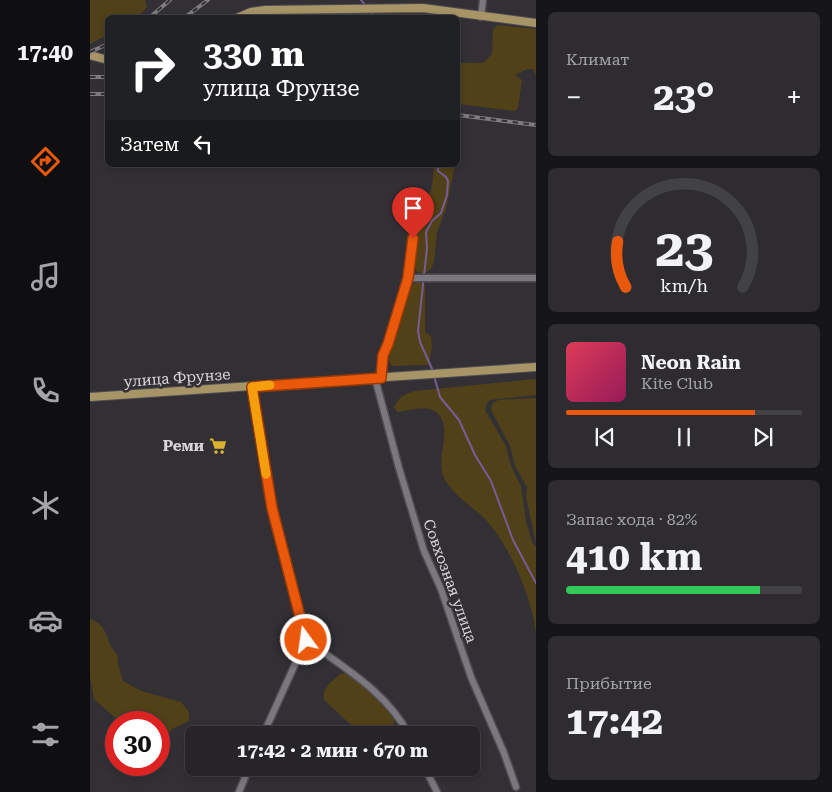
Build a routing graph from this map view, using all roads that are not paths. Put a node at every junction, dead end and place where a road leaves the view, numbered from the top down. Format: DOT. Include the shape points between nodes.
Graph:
graph roads {
  1 [pos="483,0"];
  2 [pos="244,15"];
  3 [pos="481,17"];
  4 [pos="536,24"];
  5 [pos="90,55"];
  6 [pos="105,59"];
  7 [pos="415,224"];
  8 [pos="408,278"];
  9 [pos="536,278"];
  10 [pos="536,366"];
  11 [pos="378,378"];
  12 [pos="252,387"];
  13 [pos="90,397"];
  14 [pos="306,640"];
  15 [pos="267,726"];
  16 [pos="403,726"];
  17 [pos="246,776"];
  18 [pos="429,776"];
  19 [pos="516,787"];
  20 [pos="240,792"];
  21 [pos="437,792"];
  1 -- 3 [label="street"];
  2 -- 3 [label="main road" via="264,10 423,8"];
  3 -- 4 [label="main road"];
  5 -- 6 [label="main road"];
  7 -- 8 [label="street"];
  8 -- 9 [label="street"];
  8 -- 11 [label="street"];
  10 -- 11 [label="main road, улица Фрунзе"];
  11 -- 12 [label="main road, улица Фрунзе"];
  11 -- 19 [label="street, Совхозная улица" via="399,468 424,551"];
  12 -- 13 [label="main road, улица Фрунзе"];
  12 -- 14 [label="street" via="272,508"];
  14 -- 15 [label="street"];
  14 -- 16 [label="street" via="390,705"];
  17 -- 20 [label="street"];
  18 -- 21 [label="street"];
}
